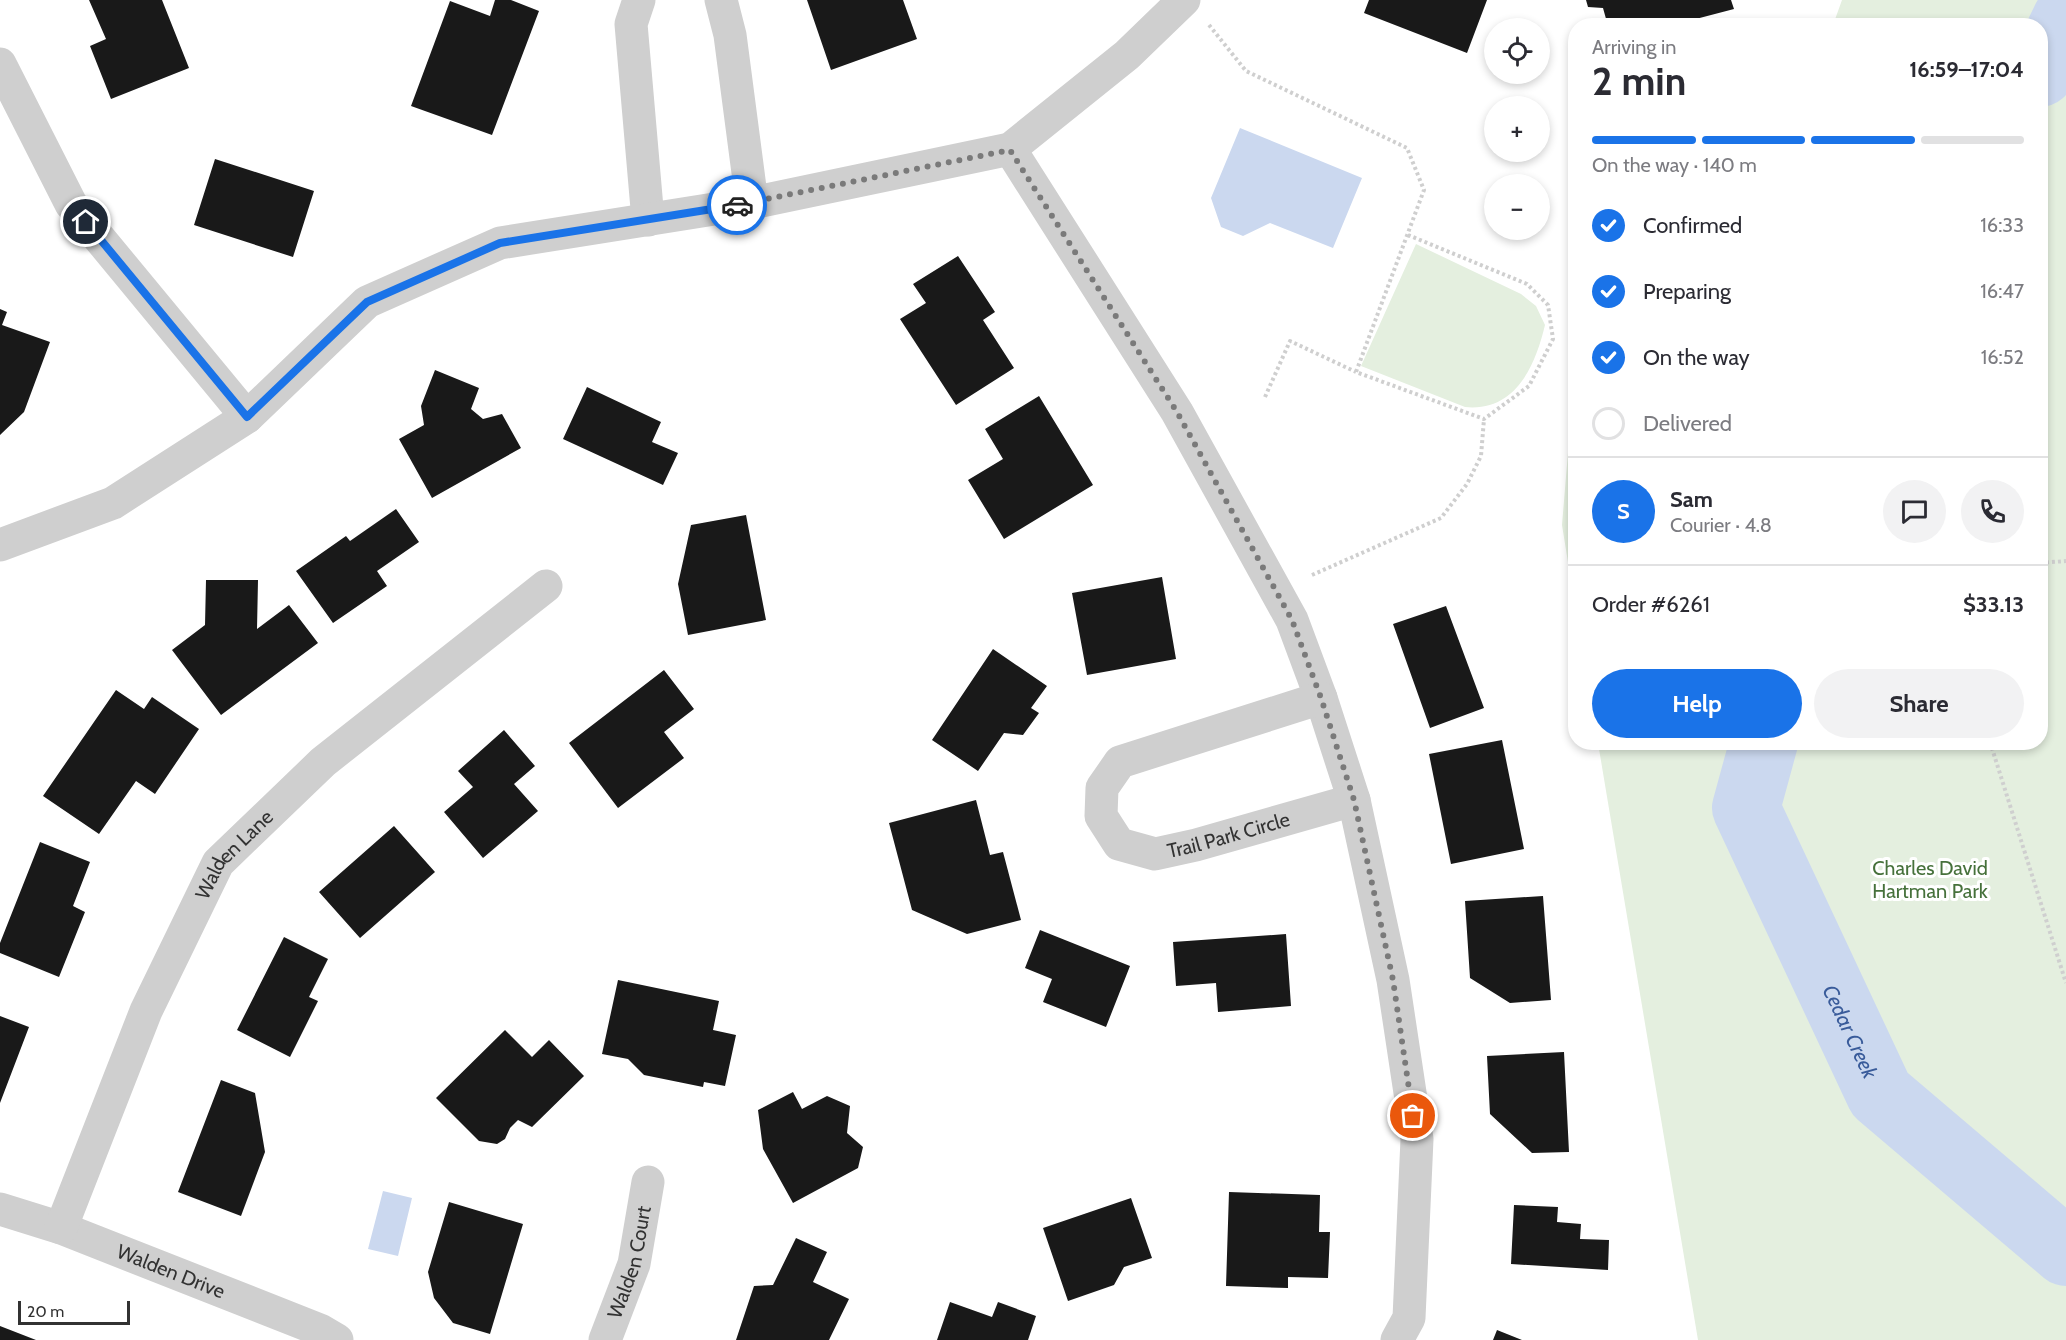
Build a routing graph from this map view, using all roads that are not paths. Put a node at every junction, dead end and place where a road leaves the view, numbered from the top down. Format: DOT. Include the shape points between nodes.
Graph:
graph roads {
  1 [pos="639,0"];
  2 [pos="721,0"];
  3 [pos="1184,0"];
  4 [pos="0,64"];
  5 [pos="1010,150"];
  6 [pos="752,203"];
  7 [pos="648,220"];
  8 [pos="247,417"];
  9 [pos="0,545"];
  10 [pos="546,586"];
  11 [pos="1321,698"];
  12 [pos="1354,800"];
  13 [pos="648,1182"];
  14 [pos="0,1209"];
  15 [pos="62,1228"];
  16 [pos="337,1340"];
  17 [pos="605,1340"];
  18 [pos="1397,1340"];
  1 -- 7 [label="street" via="632,24"];
  2 -- 6 [label="street" via="730,35"];
  3 -- 5 [label="street" via="1127,55"];
  4 -- 8 [label="street" via="71,204"];
  5 -- 6 [label="street"];
  5 -- 11 [label="street" via="1177,412 1292,620"];
  6 -- 7 [label="street"];
  7 -- 8 [label="street" via="500,243 367,302"];
  8 -- 9 [label="street" via="113,503"];
  10 -- 15 [label="street, Walden Lane" via="323,762 218,863 146,1011"];
  11 -- 12 [label="street"];
  11 -- 12 [label="street, Trail Park Circle" via="1120,762 1102,788 1101,816 1119,844 1155,854"];
  12 -- 18 [label="street" via="1393,980 1416,1139 1409,1318"];
  13 -- 17 [label="street, Walden Court" via="634,1264"];
  14 -- 15 [label="street, Walden Drive"];
  15 -- 16 [label="street, Walden Drive"];
}
